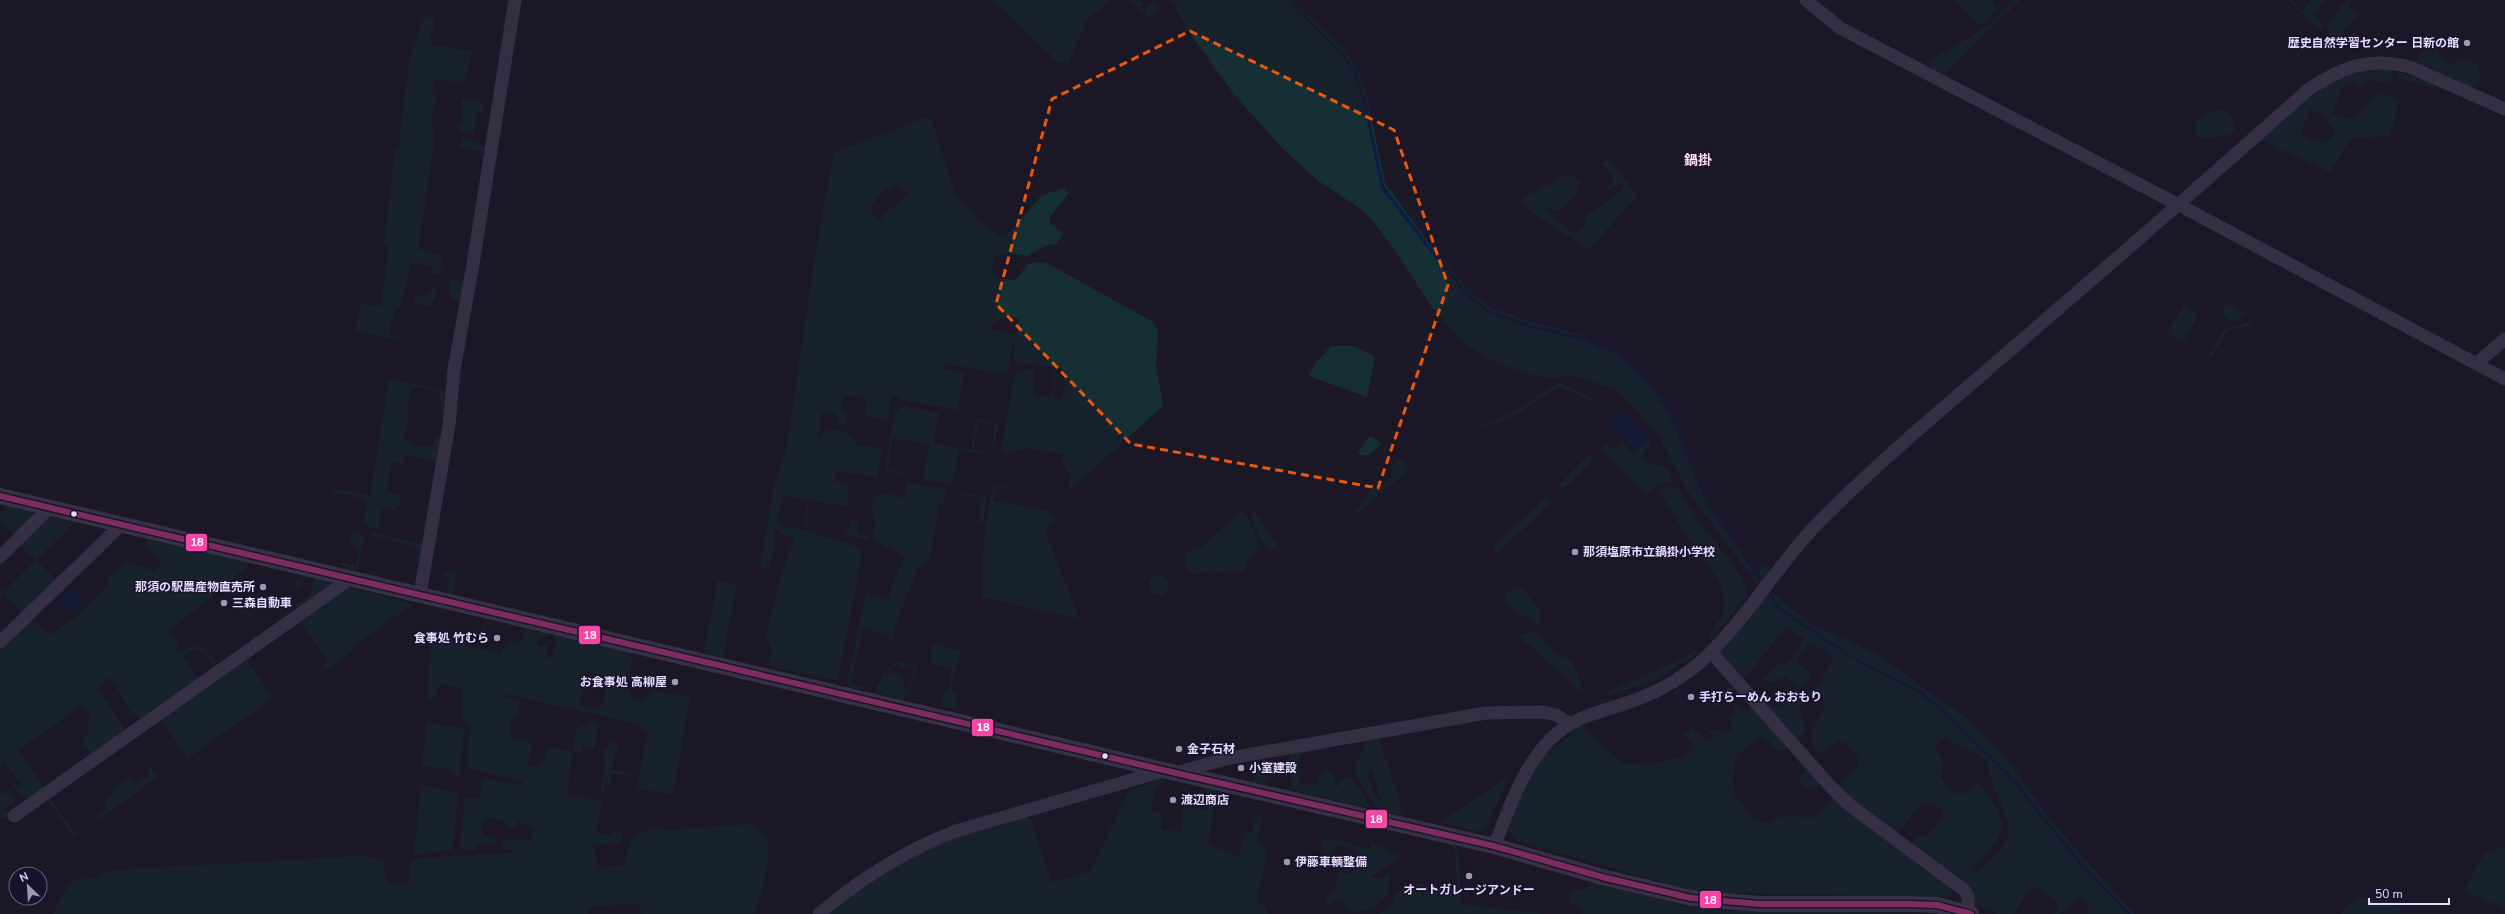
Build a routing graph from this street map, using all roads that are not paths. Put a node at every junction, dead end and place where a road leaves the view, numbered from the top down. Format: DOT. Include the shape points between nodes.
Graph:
graph roads {
  1 [pos="515,0"];
  2 [pos="1806,0"];
  3 [pos="2505,109"];
  4 [pos="2179,205"];
  5 [pos="2505,339"];
  6 [pos="2476,364"];
  7 [pos="2505,379"];
  8 [pos="0,496"];
  9 [pos="49,508"];
  10 [pos="121,525"];
  11 [pos="0,557"];
  12 [pos="351,578"];
  13 [pos="420,594"];
  14 [pos="0,642"];
  15 [pos="1711,652"];
  16 [pos="1570,724"];
  17 [pos="1170,772"];
  18 [pos="14,816"];
  19 [pos="1494,846"];
  20 [pos="1970,913"];
  21 [pos="820,914"];
  1 -- 13 [label="street"];
  2 -- 4 [label="street" via="1840,28"];
  3 -- 4 [label="street" via="2410,67 2394,63 2366,63 2332,74 2309,89"];
  4 -- 6 [label="street"];
  4 -- 15 [label="street" via="1941,410 1826,514"];
  5 -- 6 [label="street"];
  6 -- 7 [label="street"];
  8 -- 9 [label="main road"];
  9 -- 10 [label="main road"];
  9 -- 11 [label="street"];
  10 -- 12 [label="main road"];
  10 -- 14 [label="street"];
  12 -- 13 [label="main road"];
  12 -- 18 [label="street"];
  13 -- 17 [label="main road"];
  15 -- 16 [label="street" via="1660,691 1596,712"];
  15 -- 20 [label="street" via="1831,787 1852,807 1964,890 1968,896"];
  16 -- 17 [label="street" via="1556,715 1544,712 1486,714 1225,759"];
  16 -- 19 [label="street" via="1554,736 1523,776"];
  17 -- 19 [label="main road"];
  17 -- 21 [label="street" via="956,831 927,842 890,862"];
  19 -- 20 [label="main road" via="1606,878 1691,898 1759,904 1936,905"];
}
